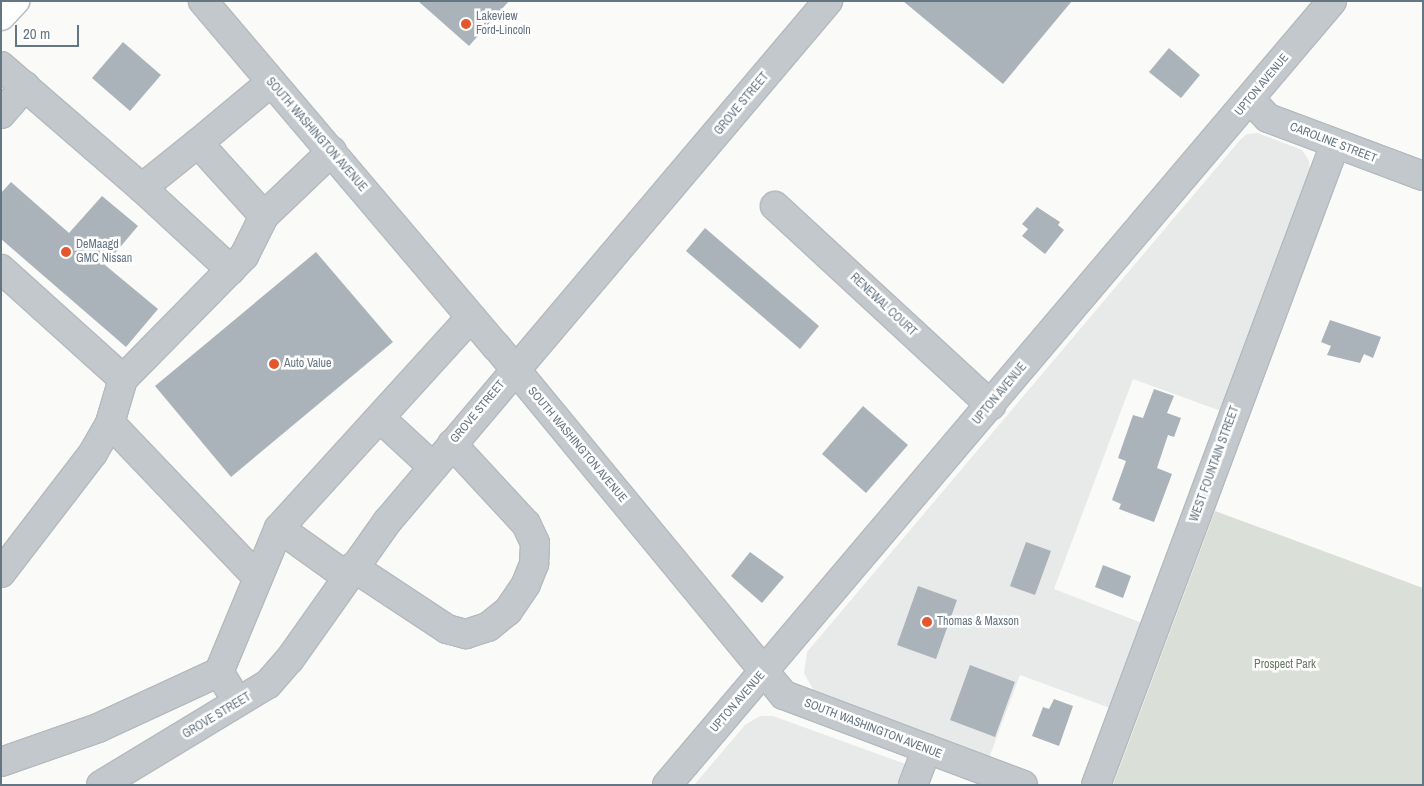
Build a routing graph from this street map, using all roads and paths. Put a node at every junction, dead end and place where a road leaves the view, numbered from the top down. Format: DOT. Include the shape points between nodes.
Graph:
graph roads {
  1 [pos="15,1"];
  2 [pos="203,1"];
  3 [pos="828,1"];
  4 [pos="1332,1"];
  5 [pos="1,16"];
  6 [pos="1,66"];
  7 [pos="270,83"];
  8 [pos="25,86"];
  9 [pos="1250,99"];
  10 [pos="1,114"];
  11 [pos="198,143"];
  12 [pos="1335,144"];
  13 [pos="332,151"];
  14 [pos="1423,176"];
  15 [pos="142,188"];
  16 [pos="775,206"];
  17 [pos="264,216"];
  18 [pos="1,269"];
  19 [pos="231,270"];
  20 [pos="471,317"];
  21 [pos="514,369"];
  22 [pos="123,379"];
  23 [pos="991,405"];
  24 [pos="380,418"];
  25 [pos="110,423"];
  26 [pos="452,444"];
  27 [pos="432,466"];
  28 [pos="278,528"];
  29 [pos="350,572"];
  30 [pos="1,573"];
  31 [pos="257,577"];
  32 [pos="765,671"];
  33 [pos="219,672"];
  34 [pos="239,704"];
  35 [pos="927,749"];
  36 [pos="1,762"];
  37 [pos="101,785"];
  38 [pos="666,785"];
  39 [pos="913,785"];
  40 [pos="1023,785"];
  41 [pos="1096,785"];
  1 -- 5 [label="main road"];
  2 -- 7 [label="street, SOUTH WASHINGTON AVENUE"];
  3 -- 21 [label="street, GROVE STREET"];
  4 -- 9 [label="street, UPTON AVENUE"];
  6 -- 8 [label="street"];
  7 -- 11 [label="street"];
  7 -- 13 [label="street, SOUTH WASHINGTON AVENUE"];
  8 -- 10 [label="street"];
  8 -- 15 [label="street"];
  9 -- 12 [label="street, CAROLINE STREET" via="1268,118"];
  9 -- 23 [label="street, UPTON AVENUE"];
  11 -- 15 [label="street"];
  11 -- 17 [label="street"];
  12 -- 14 [label="street, CAROLINE STREET"];
  12 -- 41 [label="street, WEST FOUNTAIN STREET"];
  13 -- 17 [label="street"];
  13 -- 20 [label="street, SOUTH WASHINGTON AVENUE"];
  15 -- 19 [label="street"];
  16 -- 23 [label="street, RENEWAL COURT"];
  17 -- 19 [label="street" via="244,256"];
  18 -- 22 [label="street"];
  19 -- 22 [label="street"];
  20 -- 21 [label="street, SOUTH WASHINGTON AVENUE"];
  20 -- 24 [label="street"];
  21 -- 26 [label="street, GROVE STREET"];
  21 -- 32 [label="street, SOUTH WASHINGTON AVENUE"];
  22 -- 25 [label="street"];
  23 -- 32 [label="street, UPTON AVENUE"];
  24 -- 27 [label="street"];
  24 -- 28 [label="street"];
  25 -- 30 [label="street" via="93,453"];
  25 -- 31 [label="street"];
  26 -- 27 [label="street, GROVE STREET"];
  26 -- 29 [label="street" via="526,524 535,543 534,564 526,584 508,611 488,627 466,634 447,629"];
  27 -- 29 [label="street, GROVE STREET"];
  28 -- 29 [label="street"];
  28 -- 31 [label="street"];
  29 -- 34 [label="street, GROVE STREET" via="290,659 268,684"];
  31 -- 33 [label="street"];
  32 -- 35 [label="street, SOUTH WASHINGTON AVENUE" via="784,695"];
  32 -- 38 [label="street, UPTON AVENUE"];
  33 -- 34 [label="street"];
  33 -- 36 [label="street" via="98,728"];
  34 -- 37 [label="street, GROVE STREET"];
  35 -- 39 [label="street"];
  35 -- 40 [label="street, SOUTH WASHINGTON AVENUE"];
}
